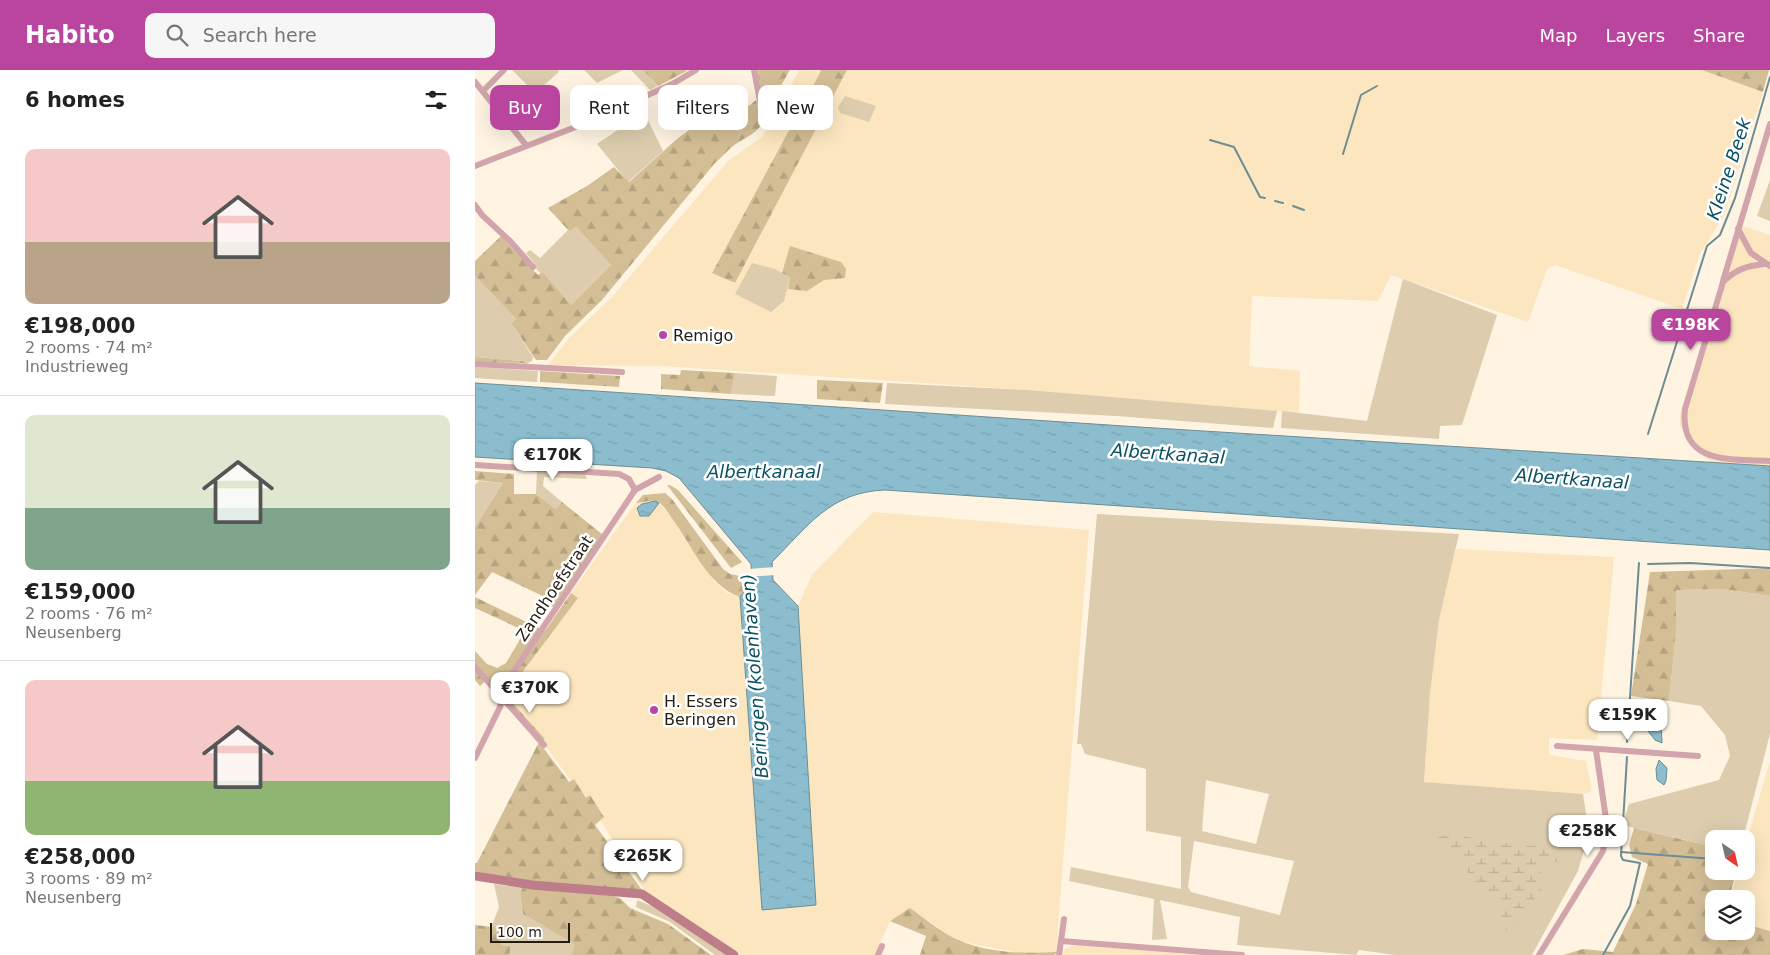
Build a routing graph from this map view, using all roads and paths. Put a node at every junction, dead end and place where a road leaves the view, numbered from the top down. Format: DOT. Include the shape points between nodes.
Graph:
graph roads {
  1 [pos="505,70"];
  2 [pos="696,70"];
  3 [pos="754,70"];
  4 [pos="475,82"];
  5 [pos="483,91"];
  6 [pos="758,91"];
  7 [pos="1770,124"];
  8 [pos="526,145"];
  9 [pos="475,166"];
  10 [pos="475,205"];
  11 [pos="1738,229"];
  12 [pos="1767,265"];
  13 [pos="533,267"];
  14 [pos="1723,282"];
  15 [pos="475,364"];
  16 [pos="622,372"];
  17 [pos="1770,461"];
  18 [pos="475,465"];
  19 [pos="659,477"];
  20 [pos="635,490"];
  21 [pos="475,667"];
  22 [pos="501,697"];
  23 [pos="544,745"];
  24 [pos="1557,746"];
  25 [pos="1596,750"];
  26 [pos="1698,756"];
  27 [pos="475,758"];
  28 [pos="475,876"];
  29 [pos="1064,919"];
  30 [pos="1061,941"];
  31 [pos="882,946"];
  32 [pos="734,955"];
  33 [pos="878,955"];
  34 [pos="1059,955"];
  35 [pos="1242,955"];
  36 [pos="1539,955"];
  1 -- 5 [label="street"];
  2 -- 8 [label="street" via="604,115"];
  3 -- 6 [label="street"];
  4 -- 5 [label="street"];
  5 -- 8 [label="street"];
  7 -- 11 [label="street"];
  8 -- 9 [label="street"];
  10 -- 13 [label="street"];
  11 -- 12 [label="street" via="1751,253"];
  11 -- 14 [label="street"];
  12 -- 14 [label="street" via="1741,269"];
  14 -- 17 [label="street" via="1683,423 1699,450 1715,458"];
  15 -- 16 [label="street"];
  18 -- 20 [label="street" via="619,474 629,479"];
  19 -- 20 [label="street, Zandhoefstraat"];
  20 -- 22 [label="street, Zandhoefstraat" via="506,684"];
  21 -- 22 [label="street"];
  22 -- 23 [label="street"];
  22 -- 27 [label="street, Zandhoefstraat" via="500,707"];
  24 -- 25 [label="street"];
  25 -- 26 [label="street"];
  25 -- 36 [label="street" via="1607,826 1603,852"];
  28 -- 32 [label="street" via="532,885 643,894"];
  29 -- 30 [label="street"];
  30 -- 34 [label="street"];
  30 -- 35 [label="street"];
  31 -- 33 [label="street"];
}
